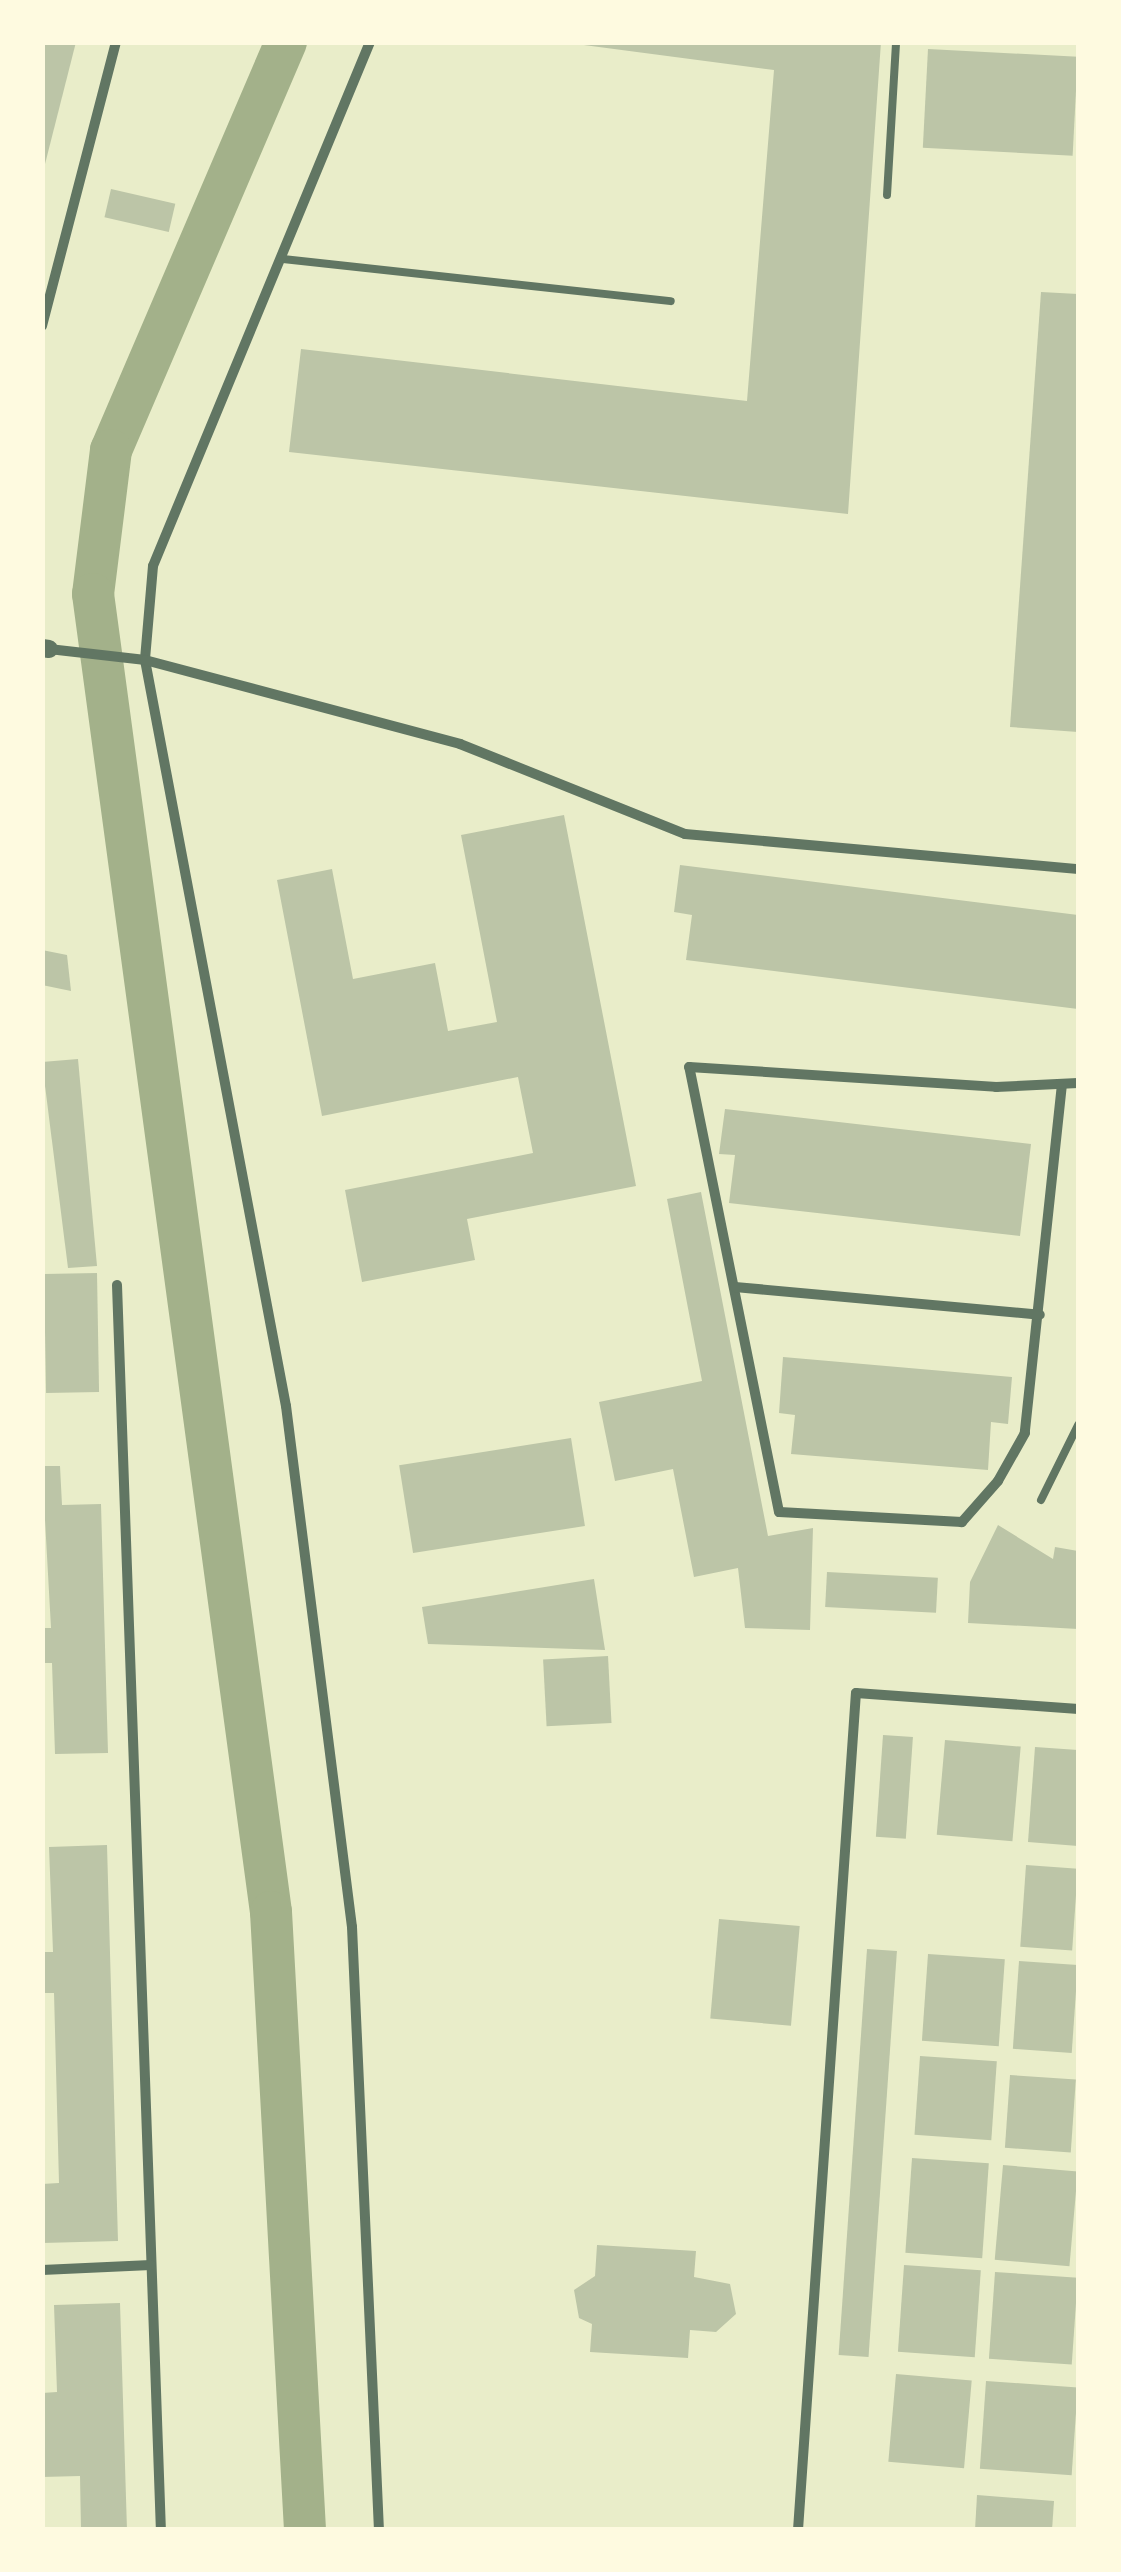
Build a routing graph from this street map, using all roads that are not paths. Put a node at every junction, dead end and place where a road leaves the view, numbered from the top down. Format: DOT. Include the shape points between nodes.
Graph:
graph roads {
  1 [pos="116,42"];
  2 [pos="370,42"];
  3 [pos="896,42"];
  4 [pos="887,194"];
  5 [pos="283,259"];
  6 [pos="671,300"];
  7 [pos="42,326"];
  8 [pos="46,648"];
  9 [pos="143,660"];
  10 [pos="1078,868"];
  11 [pos="1078,1083"];
  12 [pos="1062,1084"];
  13 [pos="117,1285"];
  14 [pos="735,1287"];
  15 [pos="1040,1314"];
  16 [pos="1078,1424"];
  17 [pos="1042,1500"];
  18 [pos="1078,1709"];
  19 [pos="151,2265"];
  20 [pos="42,2270"];
  21 [pos="161,2530"];
  22 [pos="379,2530"];
  23 [pos="798,2530"];
  1 -- 7 [label="street"];
  2 -- 5 [label="street"];
  3 -- 4 [label="lane"];
  5 -- 6 [label="lane"];
  5 -- 9 [label="street" via="153,566"];
  8 -- 9 [label="street"];
  9 -- 10 [label="street" via="460,744 685,834"];
  9 -- 22 [label="street" via="286,1406 352,1927"];
  11 -- 12 [label="street"];
  12 -- 14 [label="street" via="689,1067"];
  12 -- 15 [label="street"];
  13 -- 19 [label="street"];
  14 -- 15 [label="street"];
  14 -- 15 [label="street" via="779,1512 962,1522 1025,1433"];
  16 -- 17 [label="lane"];
  18 -- 23 [label="street" via="856,1693"];
  19 -- 20 [label="street"];
  19 -- 21 [label="street"];
}
